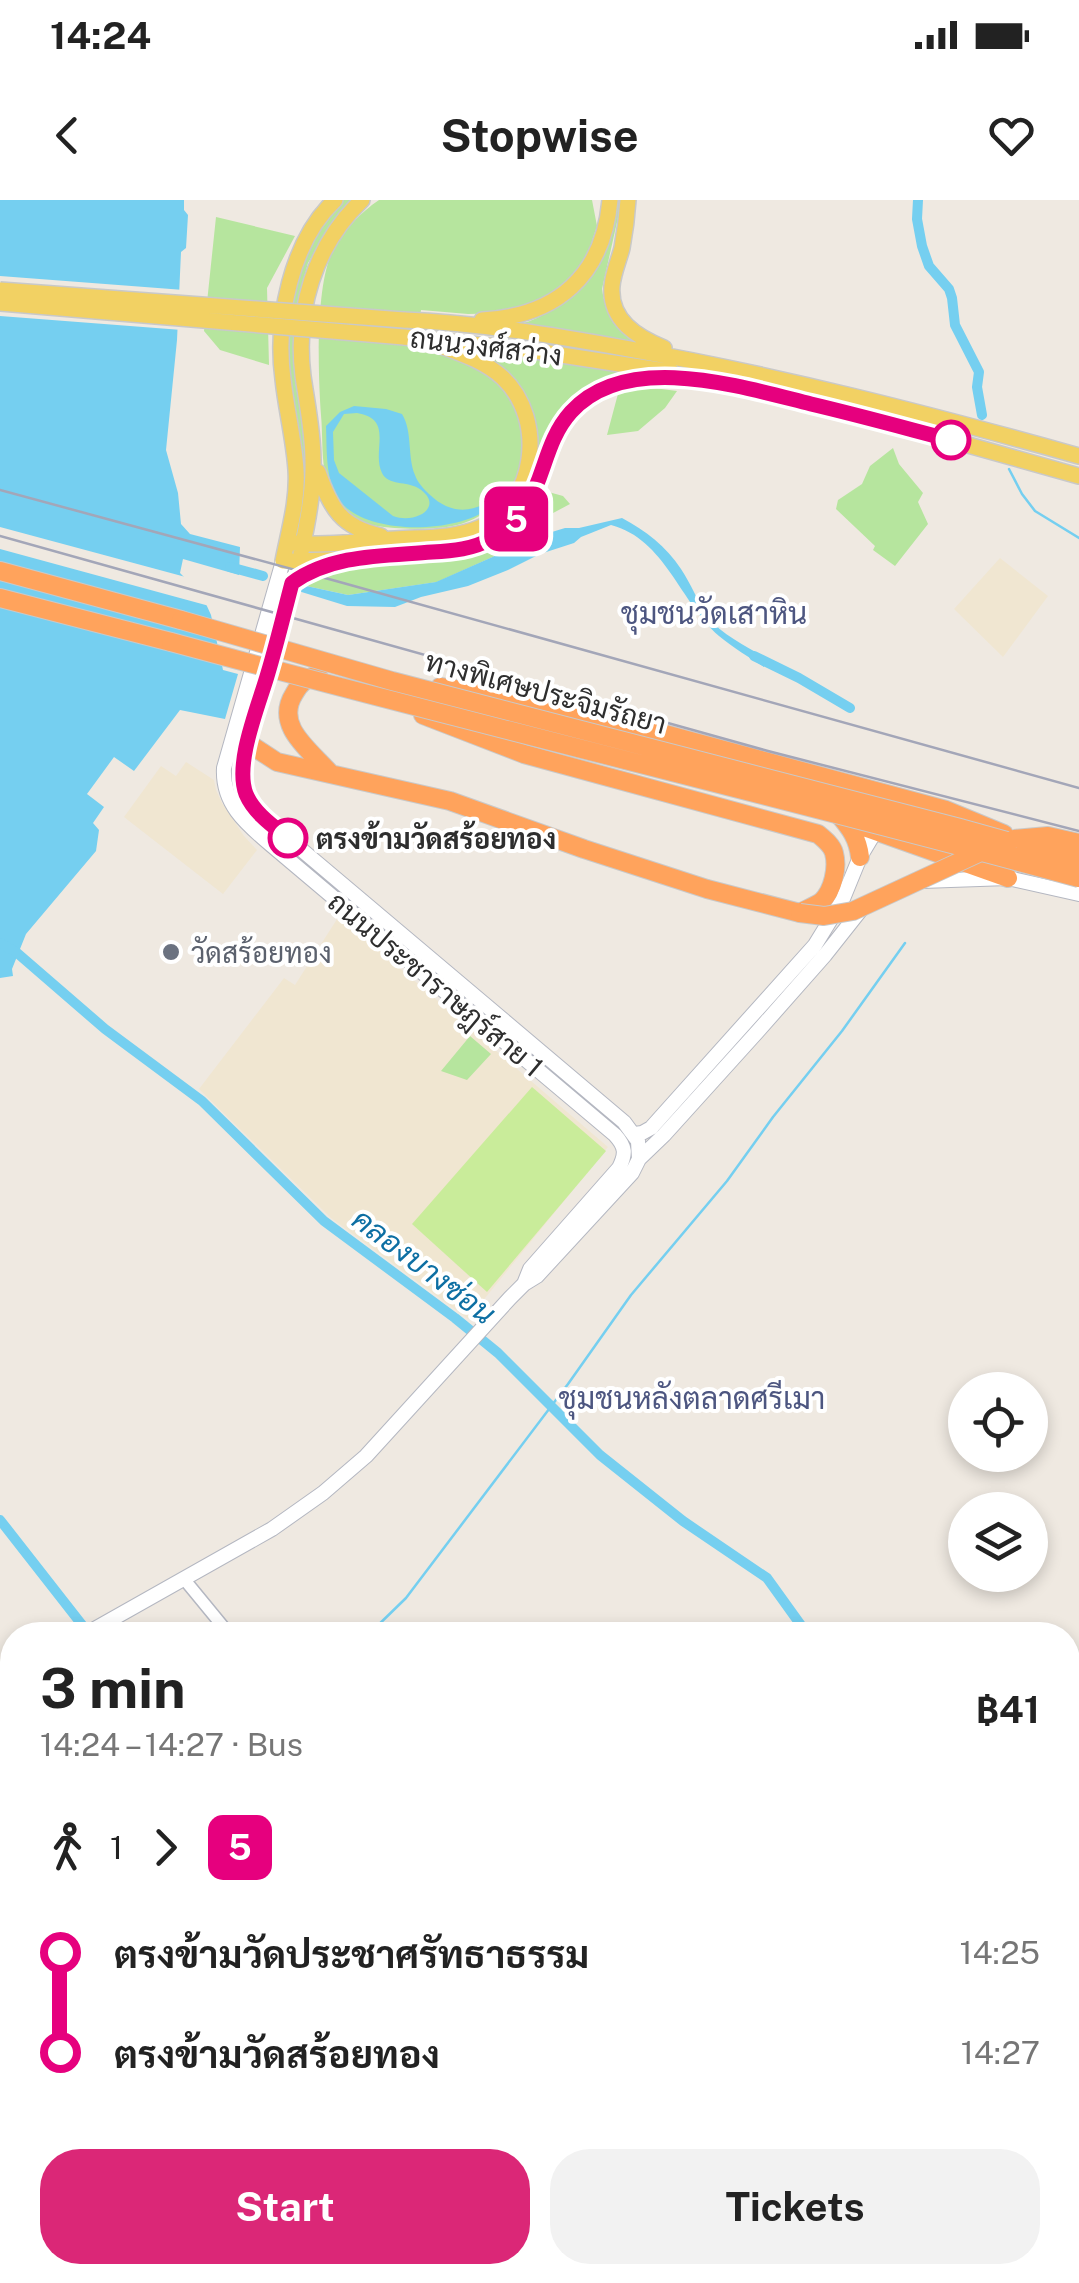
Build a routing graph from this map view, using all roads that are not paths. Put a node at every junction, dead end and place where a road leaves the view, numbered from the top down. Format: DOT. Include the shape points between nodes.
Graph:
graph roads {
  1 [pos="335,200"];
  2 [pos="362,200"];
  3 [pos="601,200"];
  4 [pos="610,200"];
  5 [pos="628,200"];
  6 [pos="637,200"];
  7 [pos="600,246"];
  8 [pos="621,251"];
  9 [pos="0,290"];
  10 [pos="0,303"];
  11 [pos="448,322"];
  12 [pos="418,338"];
  13 [pos="698,361"];
  14 [pos="711,379"];
  15 [pos="1079,456"];
  16 [pos="313,459"];
  17 [pos="1079,476"];
  18 [pos="391,539"];
  19 [pos="293,552"];
  20 [pos="354,558"];
  21 [pos="0,571"];
  22 [pos="292,583"];
  23 [pos="0,598"];
  24 [pos="392,681"];
  25 [pos="257,683"];
  26 [pos="389,702"];
  27 [pos="244,737"];
  28 [pos="331,774"];
  29 [pos="839,815"];
  30 [pos="875,832"];
  31 [pos="1079,843"];
  32 [pos="860,857"];
  33 [pos="1079,868"];
  34 [pos="1008,878"];
  35 [pos="1079,894"];
  36 [pos="800,912"];
  37 [pos="390,924"];
  38 [pos="380,937"];
  39 [pos="414,943"];
  40 [pos="404,957"];
  41 [pos="688,1097"];
  42 [pos="635,1134"];
  43 [pos="639,1158"];
  44 [pos="524,1284"];
  45 [pos="184,1579"];
  46 [pos="106,1622"];
  47 [pos="219,1622"];
  1 -- 19 [label="main road, ถนนประชาราษฎร์สาย 1" via="300,255 282,319 282,376 296,472"];
  2 -- 16 [label="main road, ถนนประชาราษฎร์สาย 1" via="326,246 305,306 301,348"];
  3 -- 7 [label="main road"];
  4 -- 7 [label="main road"];
  5 -- 8 [label="main road"];
  6 -- 8 [label="main road"];
  7 -- 11 [label="main road" via="586,273 542,306 497,320"];
  8 -- 13 [label="main road" via="612,286 620,317 642,339"];
  9 -- 11 [label="main road, ถนนวงศ์สว่าง, bridge"];
  10 -- 12 [label="main road, ถนนวงศ์สว่าง, bridge"];
  11 -- 13 [label="main road, ถนนวงศ์สว่าง"];
  12 -- 14 [label="main road, ถนนวงศ์สว่าง"];
  12 -- 18 [label="main road" via="486,366 514,392 528,435 529,469 512,503 481,528"];
  13 -- 15 [label="main road, ถนนวงศ์สว่าง"];
  14 -- 17 [label="main road, ถนนวงศ์สว่าง"];
  14 -- 20 [label="main road" via="621,382 589,397 558,432 523,512 490,539 450,551"];
  16 -- 18 [label="main road" via="339,516"];
  16 -- 19 [label="main road, ถนนประชาราษฎร์สาย 1" via="313,484"];
  18 -- 19 [label="main road"];
  19 -- 20 [label="main road"];
  19 -- 22 [label="main road, ถนนประชาราษฎร์สาย 1"];
  19 -- 25 [label="main road, ถนนประชาราษฎร์สาย 1"];
  20 -- 22 [label="main road"];
  21 -- 24 [label="highway, ทางพิเศษประจิมรัถยา, bridge"];
  22 -- 25 [label="main road, ถนนประชาราษฎร์สาย 1"];
  23 -- 26 [label="highway, ทางพิเศษประจิมรัถยา, bridge"];
  24 -- 33 [label="highway, ทางพิเศษประจิมรัถยา, bridge" via="960,828"];
  24 -- 33 [label="highway, bridge" via="542,701 946,810"];
  25 -- 27 [label="main road, ถนนประชาราษฎร์สาย 1"];
  26 -- 33 [label="highway, ทางพิเศษประจิมรัถยา, bridge" via="956,845"];
  26 -- 36 [label="highway, bridge" via="524,754 818,834 834,854 835,872 821,902"];
  27 -- 28 [label="highway" via="277,762"];
  27 -- 37 [label="main road, ถนนประชาราษฎร์สาย 1" via="243,783 257,811"];
  27 -- 38 [label="main road, ถนนประชาราษฎร์สาย 1" via="223,780 239,817"];
  28 -- 29 [label="highway" via="287,721 296,690 321,674 767,788"];
  28 -- 36 [label="highway" via="450,801 584,849"];
  29 -- 30 [label="highway"];
  29 -- 32 [label="highway" via="853,831"];
  30 -- 32 [label="main road, ถนนประชาราษฎร์สาย 1"];
  30 -- 33 [label="main road" via="900,824 928,828"];
  30 -- 34 [label="highway"];
  31 -- 36 [label="highway, bridge" via="1048,836 1010,839 852,911"];
  32 -- 41 [label="main road, ถนนประชาราษฎร์สาย 1" via="815,945"];
  34 -- 35 [label="main road, ถนนประชาราษฎร์สาย 1"];
  34 -- 41 [label="main road, ถนนประชาราษฎร์สาย 1" via="904,882 879,894"];
  37 -- 38 [label="main road" via="390,934"];
  37 -- 39 [label="main road, ถนนประชาราษฎร์สาย 1"];
  38 -- 40 [label="main road, ถนนประชาราษฎร์สาย 1"];
  39 -- 40 [label="main road" via="405,946"];
  39 -- 42 [label="main road, ถนนประชาราษฎร์สาย 1"];
  40 -- 44 [label="main road, ถนนประชาราษฎร์สาย 1" via="623,1143 619,1168 530,1268"];
  41 -- 42 [label="main road, ถนนประชาราษฎร์สาย 1"];
  41 -- 43 [label="main road, ถนนประชาราษฎร์สาย 1"];
  42 -- 43 [label="main road"];
  43 -- 44 [label="main road, ถนนประชาราษฎร์สาย 1"];
  44 -- 45 [label="main road, ถนนประชาราษฎร์สาย 1" via="366,1456 284,1521"];
  45 -- 46 [label="main road, ถนนประชาราษฎร์สาย 1"];
  45 -- 47 [label="street"];
}
